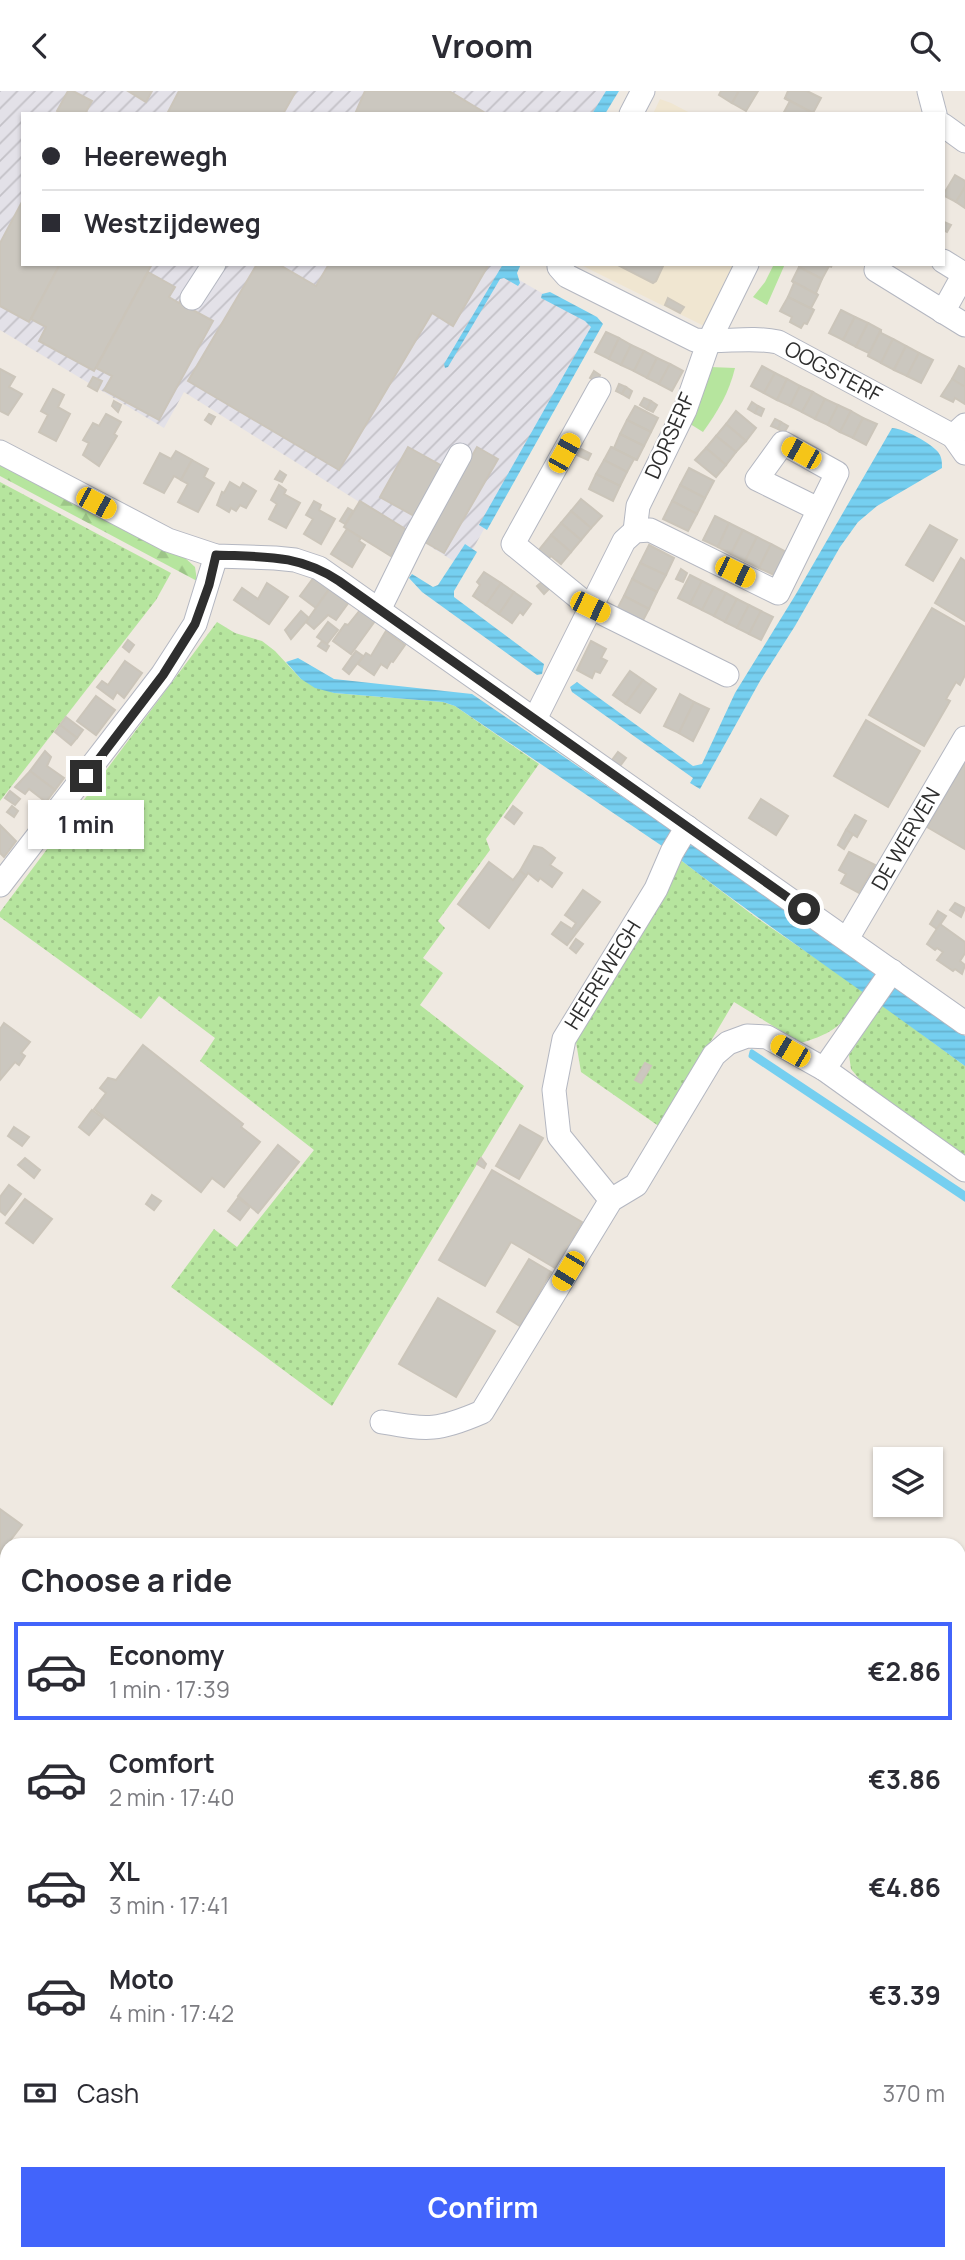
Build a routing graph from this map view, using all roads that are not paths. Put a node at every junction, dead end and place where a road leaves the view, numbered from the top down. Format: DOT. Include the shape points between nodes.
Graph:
graph roads {
  1 [pos="643,91"];
  2 [pos="929,91"];
  3 [pos="633,112"];
  4 [pos="939,112"];
  5 [pos="945,262"];
  6 [pos="213,266"];
  7 [pos="559,266"];
  8 [pos="746,266"];
  9 [pos="879,266"];
  10 [pos="192,298"];
  11 [pos="943,312"];
  12 [pos="965,325"];
  13 [pos="709,341"];
  14 [pos="599,389"];
  15 [pos="961,438"];
  16 [pos="0,452"];
  17 [pos="460,455"];
  18 [pos="818,509"];
  19 [pos="635,531"];
  20 [pos="216,555"];
  21 [pos="590,607"];
  22 [pos="379,610"];
  23 [pos="727,675"];
  24 [pos="535,719"];
  25 [pos="965,738"];
  26 [pos="680,838"];
  27 [pos="0,885"];
  28 [pos="847,939"];
  29 [pos="889,975"];
  30 [pos="965,1023"];
  31 [pos="824,1069"];
  32 [pos="965,1170"];
  33 [pos="611,1200"];
  34 [pos="382,1422"];
  1 -- 3 [label="street"];
  2 -- 4 [label="street"];
  5 -- 11 [label="street" via="964,274"];
  6 -- 10 [label="street"];
  7 -- 13 [label="street, OOGSTERF" via="567,275 695,340"];
  8 -- 13 [label="street, DORSERF"];
  9 -- 11 [label="street" via="876,270"];
  11 -- 12 [label="street"];
  13 -- 15 [label="street, OOGSTERF" via="747,338 778,342"];
  13 -- 19 [label="street, DORSERF" via="685,410 638,506"];
  14 -- 21 [label="street" via="513,544"];
  16 -- 20 [label="street" via="168,540"];
  17 -- 22 [label="street"];
  18 -- 19 [label="street" via="778,593 650,530"];
  19 -- 21 [label="street, DORSERF" via="624,541"];
  20 -- 22 [label="street" via="295,560 319,568"];
  20 -- 27 [label="street" via="195,624 163,675"];
  21 -- 23 [label="street"];
  21 -- 24 [label="street, DORSERF"];
  22 -- 24 [label="street"];
  24 -- 26 [label="street"];
  25 -- 28 [label="street, DE WERVEN"];
  26 -- 28 [label="street"];
  26 -- 33 [label="street, HEEREWEGH" via="656,890 564,1039 554,1090 559,1136"];
  28 -- 29 [label="street"];
  29 -- 30 [label="street"];
  29 -- 31 [label="street"];
  31 -- 32 [label="street"];
  31 -- 33 [label="street" via="767,1037 747,1035 728,1043 714,1055 636,1185"];
  33 -- 34 [label="street" via="482,1412 448,1427 420,1429"];
}
